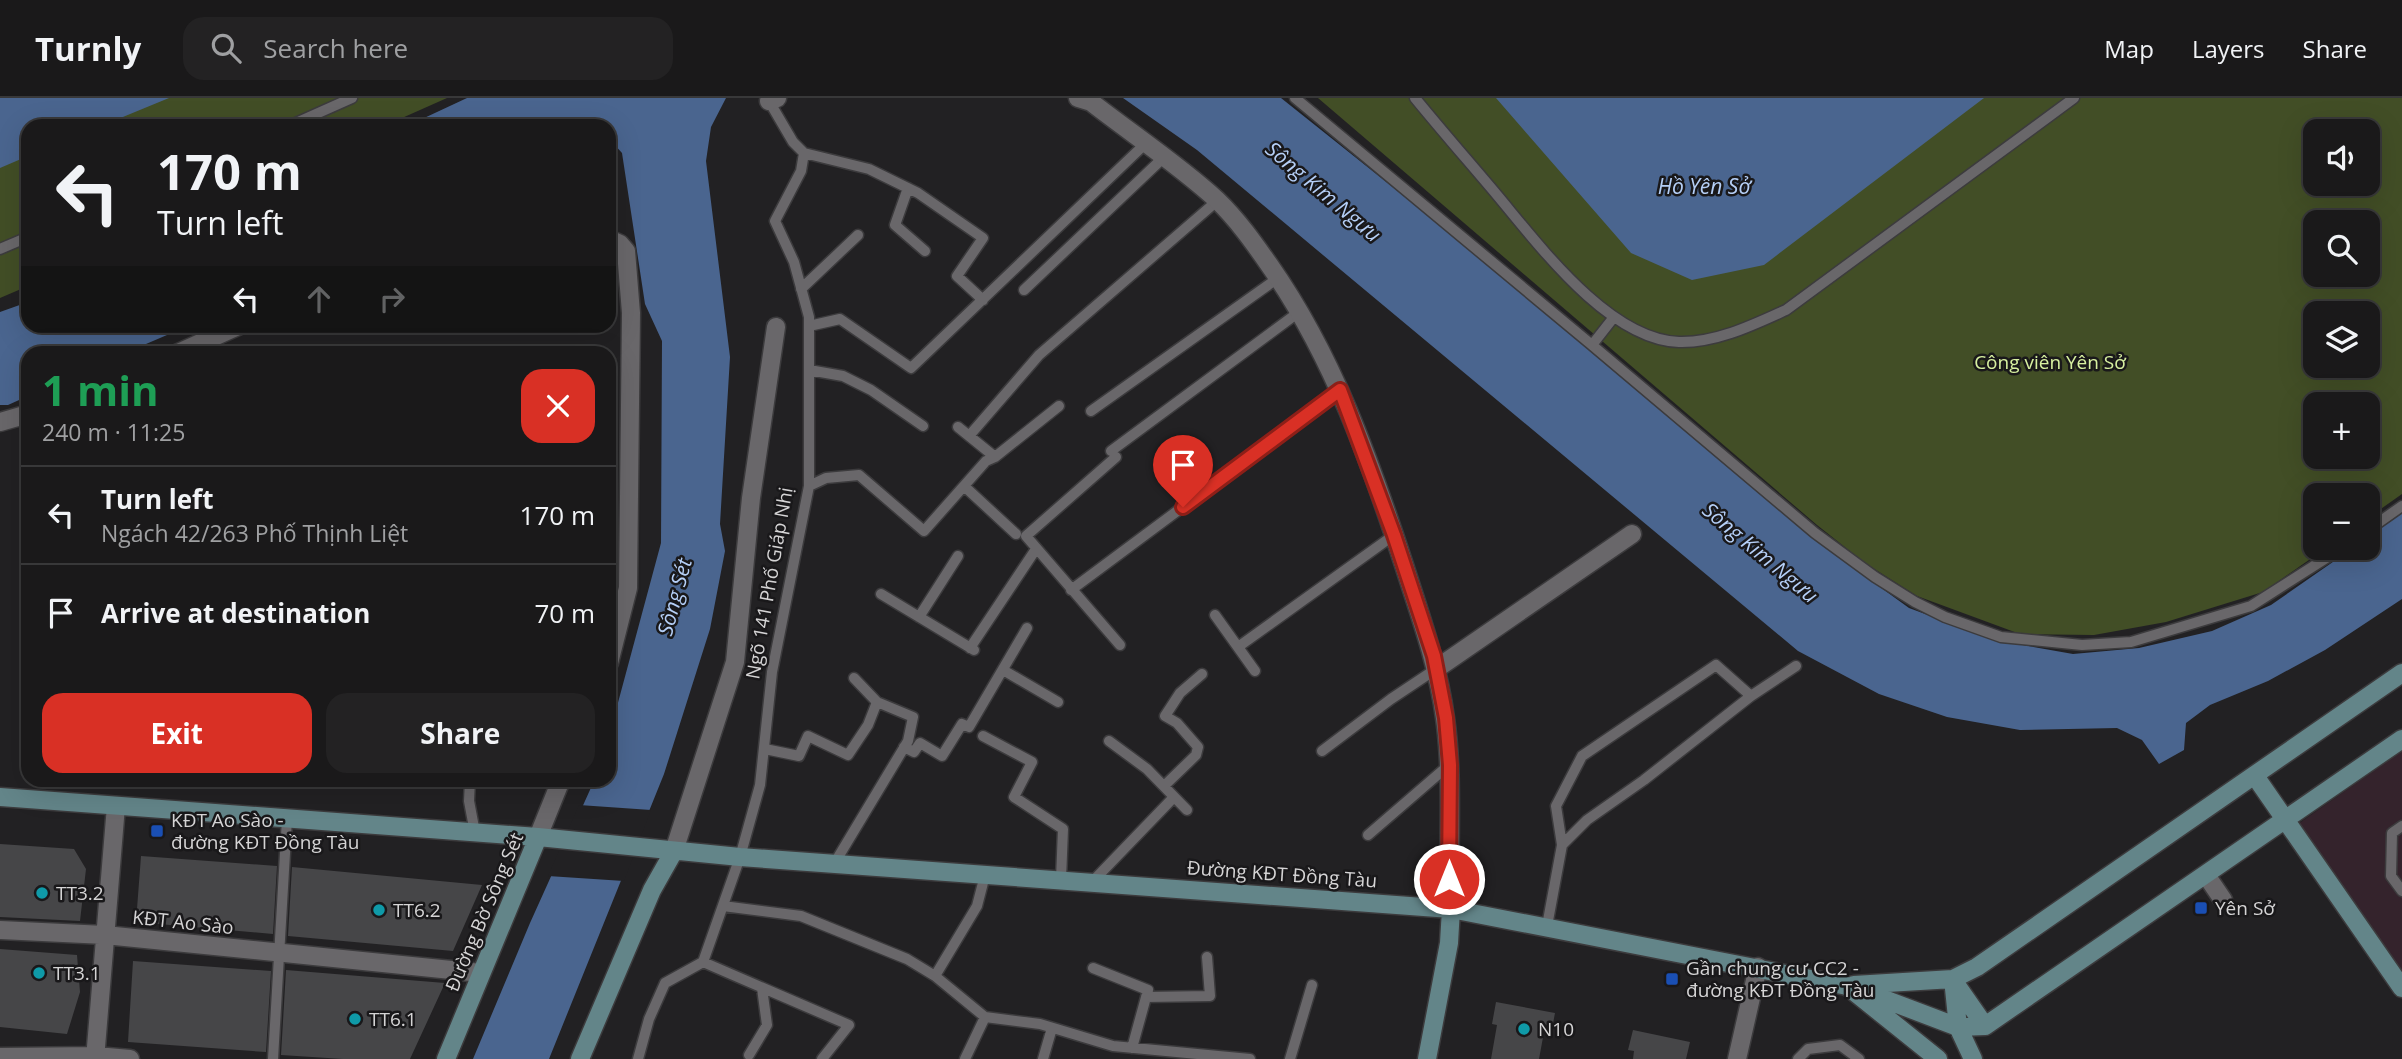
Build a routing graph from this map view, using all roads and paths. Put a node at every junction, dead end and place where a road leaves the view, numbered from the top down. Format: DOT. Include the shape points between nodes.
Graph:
graph roads {
  1 [pos="352,98"];
  2 [pos="1078,98"];
  3 [pos="1295,98"];
  4 [pos="1415,98"];
  5 [pos="2074,98"];
  6 [pos="773,99"];
  7 [pos="305,119"];
  8 [pos="1145,144"];
  9 [pos="804,153"];
  10 [pos="1163,158"];
  11 [pos="908,188"];
  12 [pos="1217,201"];
  13 [pos="858,235"];
  14 [pos="21,240"];
  15 [pos="616,242"];
  16 [pos="0,248"];
  17 [pos="925,251"];
  18 [pos="1278,278"];
  19 [pos="801,289"];
  20 [pos="1024,290"];
  21 [pos="983,300"];
  22 [pos="1299,312"];
  23 [pos="1614,317"];
  24 [pos="809,326"];
  25 [pos="776,327"];
  26 [pos="222,333"];
  27 [pos="1592,345"];
  28 [pos="194,346"];
  29 [pos="809,370"];
  30 [pos="1340,390"];
  31 [pos="1059,406"];
  32 [pos="1091,411"];
  33 [pos="21,416"];
  34 [pos="0,422"];
  35 [pos="923,426"];
  36 [pos="958,427"];
  37 [pos="969,436"];
  38 [pos="995,457"];
  39 [pos="809,486"];
  40 [pos="964,486"];
  41 [pos="2402,506"];
  42 [pos="2380,522"];
  43 [pos="1632,534"];
  44 [pos="1021,535"];
  45 [pos="1394,535"];
  46 [pos="1036,549"];
  47 [pos="958,556"];
  48 [pos="2323,560"];
  49 [pos="1071,590"];
  50 [pos="881,594"];
  51 [pos="1216,615"];
  52 [pos="919,617"];
  53 [pos="1027,628"];
  54 [pos="616,635"];
  55 [pos="1120,645"];
  56 [pos="1238,648"];
  57 [pos="1796,666"];
  58 [pos="1436,669"];
  59 [pos="1003,670"];
  60 [pos="1255,671"];
  61 [pos="2402,673"];
  62 [pos="1202,674"];
  63 [pos="854,678"];
  64 [pos="1751,696"];
  65 [pos="877,702"];
  66 [pos="1058,702"];
  67 [pos="983,736"];
  68 [pos="2402,739"];
  69 [pos="1109,741"];
  70 [pos="906,744"];
  71 [pos="765,749"];
  72 [pos="1322,751"];
  73 [pos="1450,765"];
  74 [pos="2255,776"];
  75 [pos="1164,786"];
  76 [pos="470,787"];
  77 [pos="559,787"];
  78 [pos="0,797"];
  79 [pos="1174,797"];
  80 [pos="116,806"];
  81 [pos="1187,810"];
  82 [pos="287,819"];
  83 [pos="2285,820"];
  84 [pos="2402,826"];
  85 [pos="475,833"];
  86 [pos="1368,835"];
  87 [pos="545,838"];
  88 [pos="1562,845"];
  89 [pos="674,851"];
  90 [pos="740,857"];
  91 [pos="834,864"];
  92 [pos="985,875"];
  93 [pos="2206,875"];
  94 [pos="1060,879"];
  95 [pos="1093,881"];
  96 [pos="2402,891"];
  97 [pos="2223,900"];
  98 [pos="723,906"];
  99 [pos="1451,909"];
  100 [pos="1547,926"];
  101 [pos="0,930"];
  102 [pos="105,935"];
  103 [pos="278,953"];
  104 [pos="1207,957"];
  105 [pos="702,962"];
  106 [pos="1758,967"];
  107 [pos="1093,968"];
  108 [pos="481,973"];
  109 [pos="935,976"];
  110 [pos="1953,979"];
  111 [pos="1312,985"];
  112 [pos="1847,986"];
  113 [pos="762,988"];
  114 [pos="2402,988"];
  115 [pos="1146,997"];
  116 [pos="985,1017"];
  117 [pos="1985,1026"];
  118 [pos="1958,1027"];
  119 [pos="1052,1028"];
  120 [pos="1132,1048"];
  121 [pos="749,1055"];
  122 [pos="0,1057"];
  123 [pos="1194,1057"];
  124 [pos="95,1058"];
  125 [pos="130,1059"];
  126 [pos="272,1059"];
  127 [pos="446,1059"];
  128 [pos="580,1059"];
  129 [pos="638,1059"];
  130 [pos="822,1059"];
  131 [pos="965,1059"];
  132 [pos="1043,1059"];
  133 [pos="1250,1059"];
  134 [pos="1290,1059"];
  135 [pos="1427,1059"];
  136 [pos="1737,1059"];
  137 [pos="1798,1059"];
  138 [pos="1859,1059"];
  139 [pos="1938,1059"];
  140 [pos="1973,1059"];
  141 [pos="1982,1059"];
  1 -- 7 [label="lane"];
  2 -- 8 [label="street" via="1091,102"];
  3 -- 27 [label="lane"];
  4 -- 23 [label="lane" via="1559,267"];
  5 -- 23 [label="lane" via="1786,310 1747,327 1680,342 1655,338"];
  6 -- 9 [label="lane" via="793,142"];
  8 -- 10 [label="street"];
  8 -- 21 [label="lane"];
  9 -- 11 [label="lane" via="869,169"];
  9 -- 19 [label="lane, Ngõ 141 Phố Giáp Nhị" via="801,171 775,221"];
  10 -- 12 [label="street"];
  10 -- 20 [label="lane"];
  11 -- 17 [label="lane" via="895,225"];
  11 -- 21 [label="lane" via="983,238 957,276"];
  12 -- 18 [label="street"];
  12 -- 37 [label="lane" via="1039,355"];
  13 -- 19 [label="lane"];
  14 -- 16 [label="lane"];
  15 -- 54 [label="street" via="626,251 631,313 628,588"];
  18 -- 22 [label="street"];
  18 -- 32 [label="lane"];
  19 -- 24 [label="lane, Ngõ 141 Phố Giáp Nhị"];
  21 -- 24 [label="lane" via="911,368 840,319"];
  22 -- 30 [label="street"];
  22 -- 44 [label="lane" via="1114,454"];
  23 -- 27 [label="lane"];
  24 -- 29 [label="lane, Ngõ 141 Phố Giáp Nhị"];
  25 -- 89 [label="street, Ngõ 141 Phố Giáp Nhị" via="751,498 735,662"];
  26 -- 28 [label="street"];
  27 -- 48 [label="lane" via="1806,525 1875,577 1935,612 2001,637 2082,645 2131,642 2251,606"];
  29 -- 35 [label="lane" via="843,376"];
  29 -- 39 [label="lane, Ngõ 141 Phố Giáp Nhị"];
  30 -- 45 [label="street"];
  30 -- 49 [label="lane"];
  31 -- 38 [label="lane"];
  33 -- 34 [label="street"];
  36 -- 37 [label="lane"];
  37 -- 38 [label="lane"];
  38 -- 40 [label="lane"];
  39 -- 40 [label="lane" via="826,478 859,475 924,531"];
  39 -- 71 [label="lane, Ngõ 141 Phố Giáp Nhị" via="772,672"];
  40 -- 44 [label="lane"];
  41 -- 42 [label="lane"];
  43 -- 58 [label="street"];
  44 -- 46 [label="lane"];
  45 -- 56 [label="lane"];
  45 -- 58 [label="street"];
  46 -- 49 [label="lane"];
  46 -- 52 [label="lane" via="972,649"];
  47 -- 52 [label="lane"];
  49 -- 55 [label="lane"];
  50 -- 52 [label="lane"];
  51 -- 56 [label="lane"];
  53 -- 59 [label="lane"];
  56 -- 60 [label="lane"];
  57 -- 64 [label="lane"];
  58 -- 72 [label="lane"];
  58 -- 73 [label="street"];
  59 -- 66 [label="lane"];
  59 -- 70 [label="lane" via="970,727 962,724 942,756 920,743 914,752"];
  61 -- 74 [label="main road"];
  62 -- 75 [label="lane" via="1180,693 1165,716 1198,747 1196,755"];
  63 -- 65 [label="lane"];
  64 -- 88 [label="lane" via="1587,820"];
  64 -- 88 [label="lane" via="1716,665 1582,756 1556,806"];
  65 -- 70 [label="lane" via="913,718"];
  65 -- 71 [label="lane" via="848,755 808,736 799,756"];
  67 -- 94 [label="lane" via="1032,762 1014,797 1063,830"];
  68 -- 83 [label="main road"];
  69 -- 75 [label="lane"];
  70 -- 91 [label="lane"];
  71 -- 90 [label="lane, Ngõ 141 Phố Giáp Nhị"];
  73 -- 86 [label="lane"];
  73 -- 99 [label="street"];
  74 -- 83 [label="main road"];
  74 -- 110 [label="main road"];
  75 -- 79 [label="lane"];
  76 -- 85 [label="lane"];
  77 -- 87 [label="street, Đường Bờ Sông Sét"];
  78 -- 80 [label="main road"];
  79 -- 81 [label="lane"];
  79 -- 95 [label="lane"];
  80 -- 82 [label="main road"];
  80 -- 102 [label="street"];
  82 -- 85 [label="main road"];
  82 -- 103 [label="lane"];
  83 -- 93 [label="main road"];
  83 -- 114 [label="main road"];
  84 -- 96 [label="lane" via="2392,833 2391,876"];
  85 -- 87 [label="main road"];
  87 -- 89 [label="main road, Đường KĐT Đồng Tàu"];
  87 -- 108 [label="main road, Đường Bờ Sông Sét"];
  88 -- 100 [label="lane"];
  89 -- 90 [label="main road, Đường KĐT Đồng Tàu"];
  89 -- 128 [label="main road" via="652,890"];
  90 -- 91 [label="main road, Đường KĐT Đồng Tàu"];
  90 -- 98 [label="lane, Ngõ 141 Phố Giáp Nhị"];
  91 -- 92 [label="main road, Đường KĐT Đồng Tàu"];
  92 -- 94 [label="main road, Đường KĐT Đồng Tàu"];
  92 -- 109 [label="lane" via="977,906"];
  93 -- 97 [label="street"];
  93 -- 117 [label="main road"];
  94 -- 95 [label="main road, Đường KĐT Đồng Tàu"];
  95 -- 99 [label="main road, Đường KĐT Đồng Tàu"];
  98 -- 105 [label="lane, Ngõ 141 Phố Giáp Nhị"];
  98 -- 109 [label="lane" via="801,916 907,959"];
  99 -- 100 [label="main road, Đường KĐT Đồng Tàu"];
  99 -- 135 [label="main road"];
  100 -- 106 [label="main road, Đường KĐT Đồng Tàu"];
  101 -- 102 [label="street, KĐT Ao Sào"];
  102 -- 103 [label="street, KĐT Ao Sào"];
  102 -- 124 [label="street"];
  103 -- 108 [label="street, KĐT Ao Sào"];
  103 -- 126 [label="lane"];
  104 -- 115 [label="lane" via="1210,996"];
  105 -- 113 [label="lane"];
  105 -- 129 [label="lane" via="665,983"];
  106 -- 112 [label="main road, Đường KĐT Đồng Tàu"];
  106 -- 136 [label="street"];
  107 -- 115 [label="lane" via="1148,990"];
  108 -- 127 [label="main road, Đường Bờ Sông Sét"];
  109 -- 116 [label="lane"];
  110 -- 112 [label="main road"];
  110 -- 117 [label="main road"];
  110 -- 118 [label="main road"];
  111 -- 134 [label="lane"];
  112 -- 118 [label="main road"];
  112 -- 139 [label="main road, Đường KĐT Đồng Tàu"];
  113 -- 121 [label="lane" via="767,1025"];
  113 -- 130 [label="lane" via="849,1026"];
  115 -- 120 [label="lane"];
  116 -- 119 [label="lane"];
  116 -- 131 [label="lane"];
  117 -- 118 [label="main road"];
  117 -- 141 [label="main road"];
  118 -- 140 [label="main road"];
  119 -- 120 [label="lane"];
  119 -- 132 [label="lane"];
  120 -- 123 [label="lane"];
  122 -- 124 [label="street"];
  123 -- 133 [label="lane"];
  124 -- 125 [label="street"];
  137 -- 138 [label="lane" via="1808,1049 1840,1045"];
}
